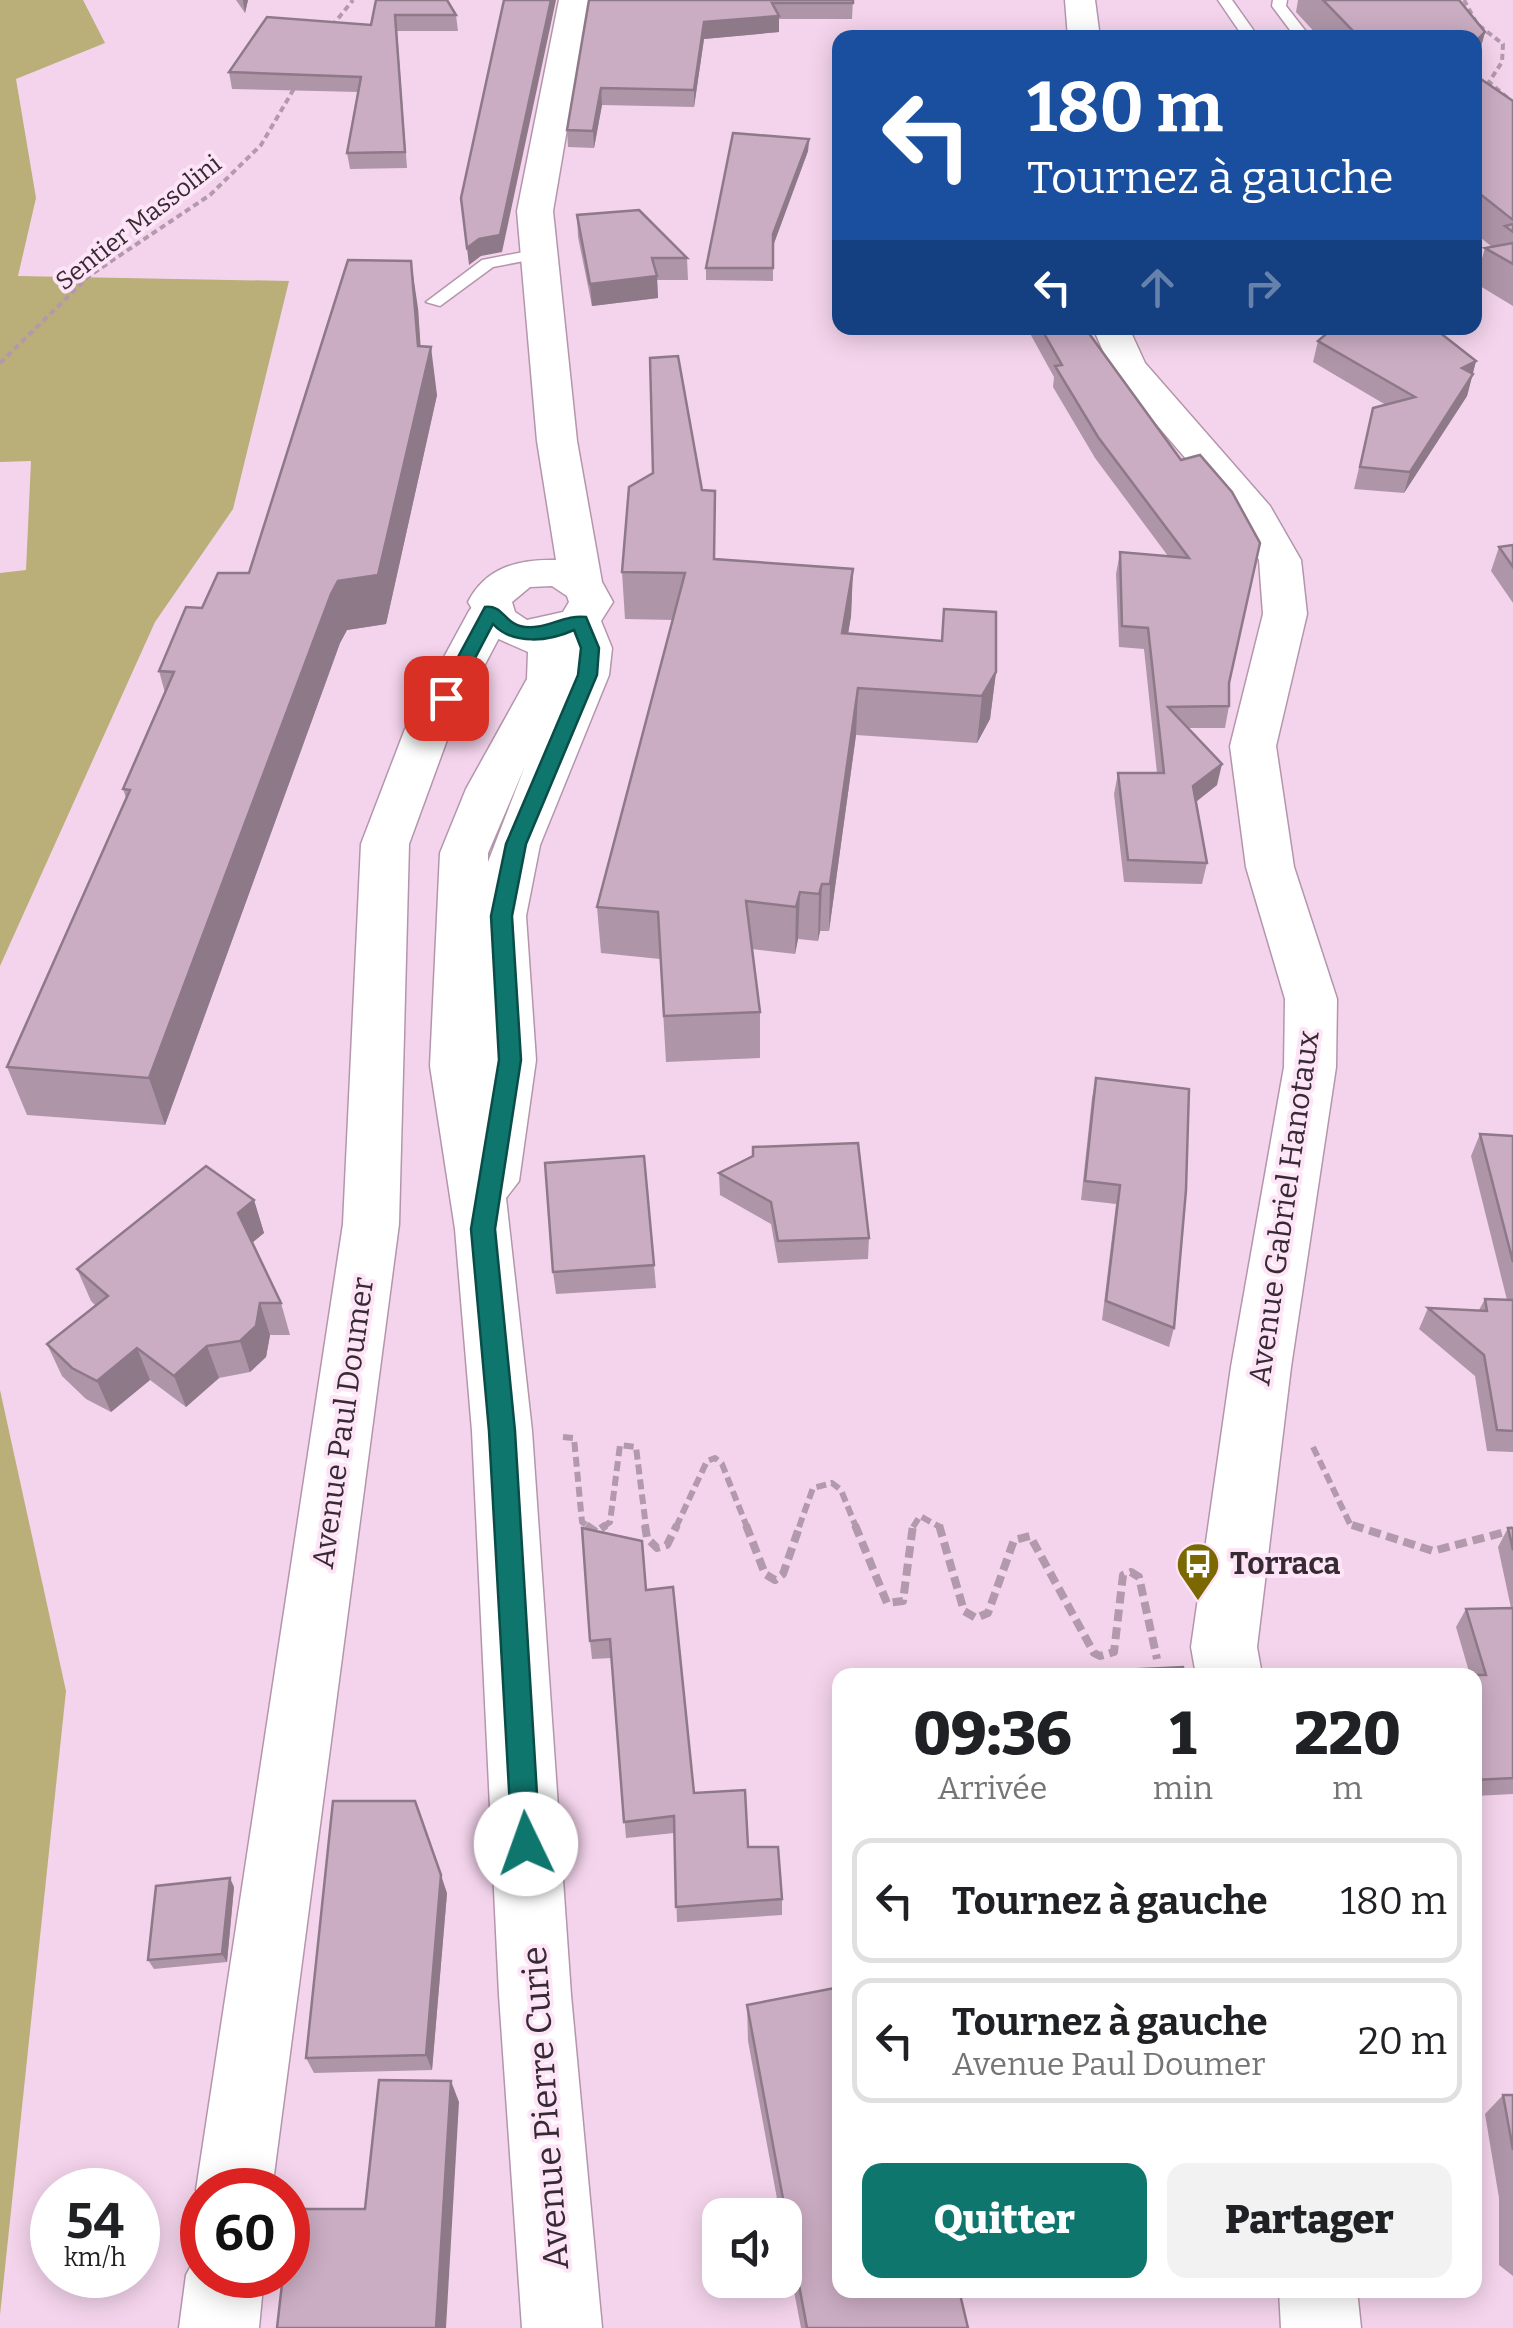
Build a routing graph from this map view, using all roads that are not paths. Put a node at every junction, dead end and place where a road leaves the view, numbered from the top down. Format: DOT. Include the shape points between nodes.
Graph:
graph roads {
  1 [pos="574,0"];
  2 [pos="1080,0"];
  3 [pos="1224,0"];
  4 [pos="1280,0"];
  5 [pos="1083,30"];
  6 [pos="1246,30"];
  7 [pos="1298,30"];
  8 [pos="539,254"];
  9 [pos="434,302"];
  10 [pos="1114,335"];
  11 [pos="557,441"];
  12 [pos="536,610"];
  13 [pos="1227,1661"];
  14 [pos="237,2168"];
  15 [pos="222,2298"];
  16 [pos="1319,2298"];
  17 [pos="219,2328"];
  18 [pos="562,2328"];
  19 [pos="1321,2328"];
  1 -- 8 [label="main road, Avenue Pierre Curie" via="535,211"];
  2 -- 5 [label="main road"];
  3 -- 6 [label="lane"];
  4 -- 7 [label="lane"];
  8 -- 9 [label="lane" via="488,263"];
  8 -- 11 [label="main road, Avenue Pierre Curie"];
  10 -- 13 [label="main road, Avenue Gabriel Hanotaux" via="1127,366 1249,506 1280,560 1285,614 1253,746 1270,866 1311,999 1310,1068 1261,1366"];
  11 -- 12 [label="main road, Avenue Pierre Curie"];
  11 -- 12 [label="main road" via="532,542"];
  12 -- 14 [label="main road, Avenue Paul Doumer" via="464,668 422,743 385,844 371,1224"];
  12 -- 18 [label="main road, Avenue Pierre Curie" via="550,649 550,679 464,852 456,1066 483,1229 502,1431"];
  15 -- 17 [label="main road"];
  16 -- 19 [label="main road"];
}
